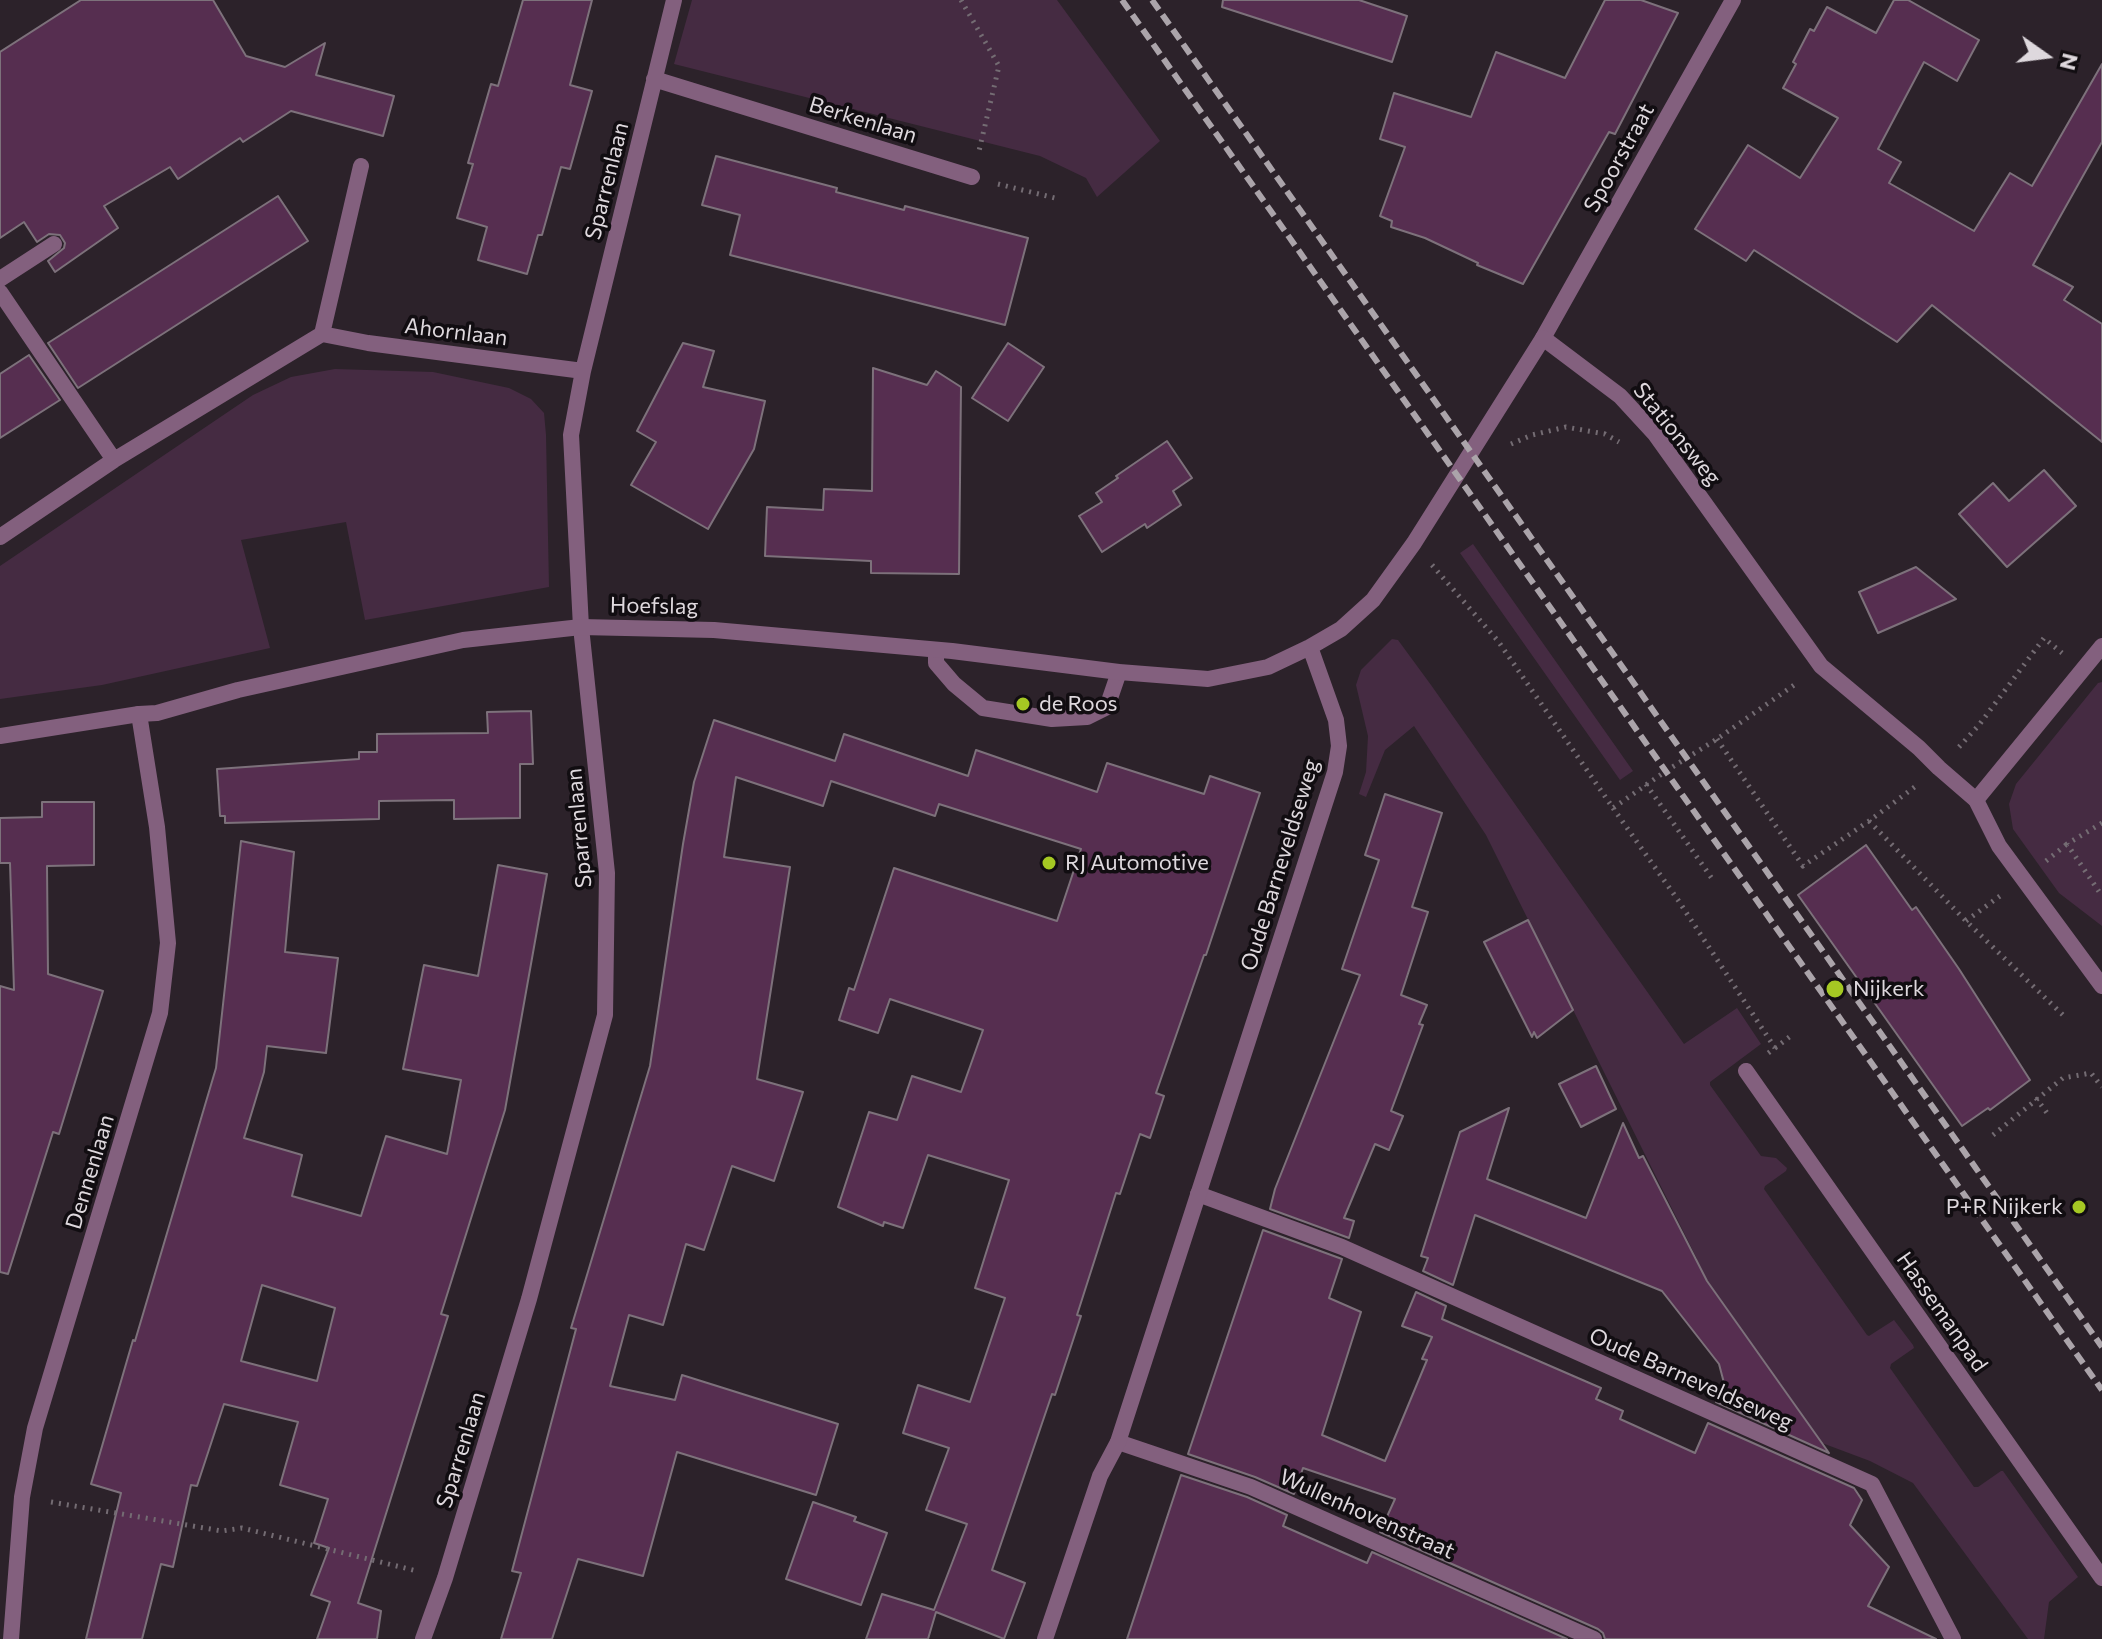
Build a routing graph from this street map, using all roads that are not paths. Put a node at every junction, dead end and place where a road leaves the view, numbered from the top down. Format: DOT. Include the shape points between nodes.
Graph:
graph roads {
  1 [pos="674,0"];
  2 [pos="1733,0"];
  3 [pos="654,79"];
  4 [pos="361,166"];
  5 [pos="972,177"];
  6 [pos="54,244"];
  7 [pos="0,279"];
  8 [pos="0,292"];
  9 [pos="322,334"];
  10 [pos="1543,338"];
  11 [pos="583,371"];
  12 [pos="114,460"];
  13 [pos="0,537"];
  14 [pos="581,627"];
  15 [pos="2102,646"];
  16 [pos="1310,647"];
  17 [pos="936,650"];
  18 [pos="1119,672"];
  19 [pos="139,714"];
  20 [pos="0,736"];
  21 [pos="1976,800"];
  22 [pos="2102,986"];
  23 [pos="1746,1071"];
  24 [pos="1198,1194"];
  25 [pos="1118,1442"];
  26 [pos="2102,1578"];
  27 [pos="11,1639"];
  28 [pos="423,1639"];
  29 [pos="1045,1639"];
  30 [pos="1594,1639"];
  31 [pos="1953,1639"];
  1 -- 3 [label="street, Sparrenlaan"];
  2 -- 10 [label="street, Spoorstraat"];
  3 -- 5 [label="street, Berkenlaan"];
  3 -- 11 [label="street, Sparrenlaan"];
  4 -- 9 [label="street"];
  6 -- 7 [label="street"];
  8 -- 12 [label="street"];
  9 -- 11 [label="street, Ahornlaan"];
  9 -- 12 [label="street"];
  10 -- 16 [label="street" via="1373,600 1341,629"];
  10 -- 21 [label="street, Stationsweg" via="1620,396 1655,434 1821,666"];
  11 -- 14 [label="street, Sparrenlaan" via="571,435"];
  12 -- 13 [label="street"];
  14 -- 17 [label="street, Hoefslag" via="714,630"];
  14 -- 19 [label="street, Hoefslag" via="463,640"];
  14 -- 28 [label="street, Sparrenlaan" via="607,873 605,1015 529,1299"];
  15 -- 21 [label="street"];
  16 -- 18 [label="street, Hoefslag" via="1268,667 1208,679"];
  16 -- 24 [label="street, Oude Barneveldseweg" via="1336,720 1335,772"];
  17 -- 18 [label="street, Hoefslag"];
  17 -- 18 [label="street" via="936,663 983,708 1052,719 1087,717 1107,707"];
  19 -- 20 [label="street, Hoefslag"];
  19 -- 27 [label="street, Dennenlaan" via="168,943 160,1013 35,1428 22,1497"];
  21 -- 22 [label="street" via="1999,846"];
  23 -- 26 [label="street, Hassemanpad"];
  24 -- 25 [label="street, Oude Barneveldseweg"];
  24 -- 31 [label="street, Oude Barneveldseweg" via="1342,1247 1872,1484"];
  25 -- 29 [label="street, Oude Barneveldseweg" via="1100,1476"];
  25 -- 30 [label="street, Wullenhovenstraat" via="1251,1487"];
}
